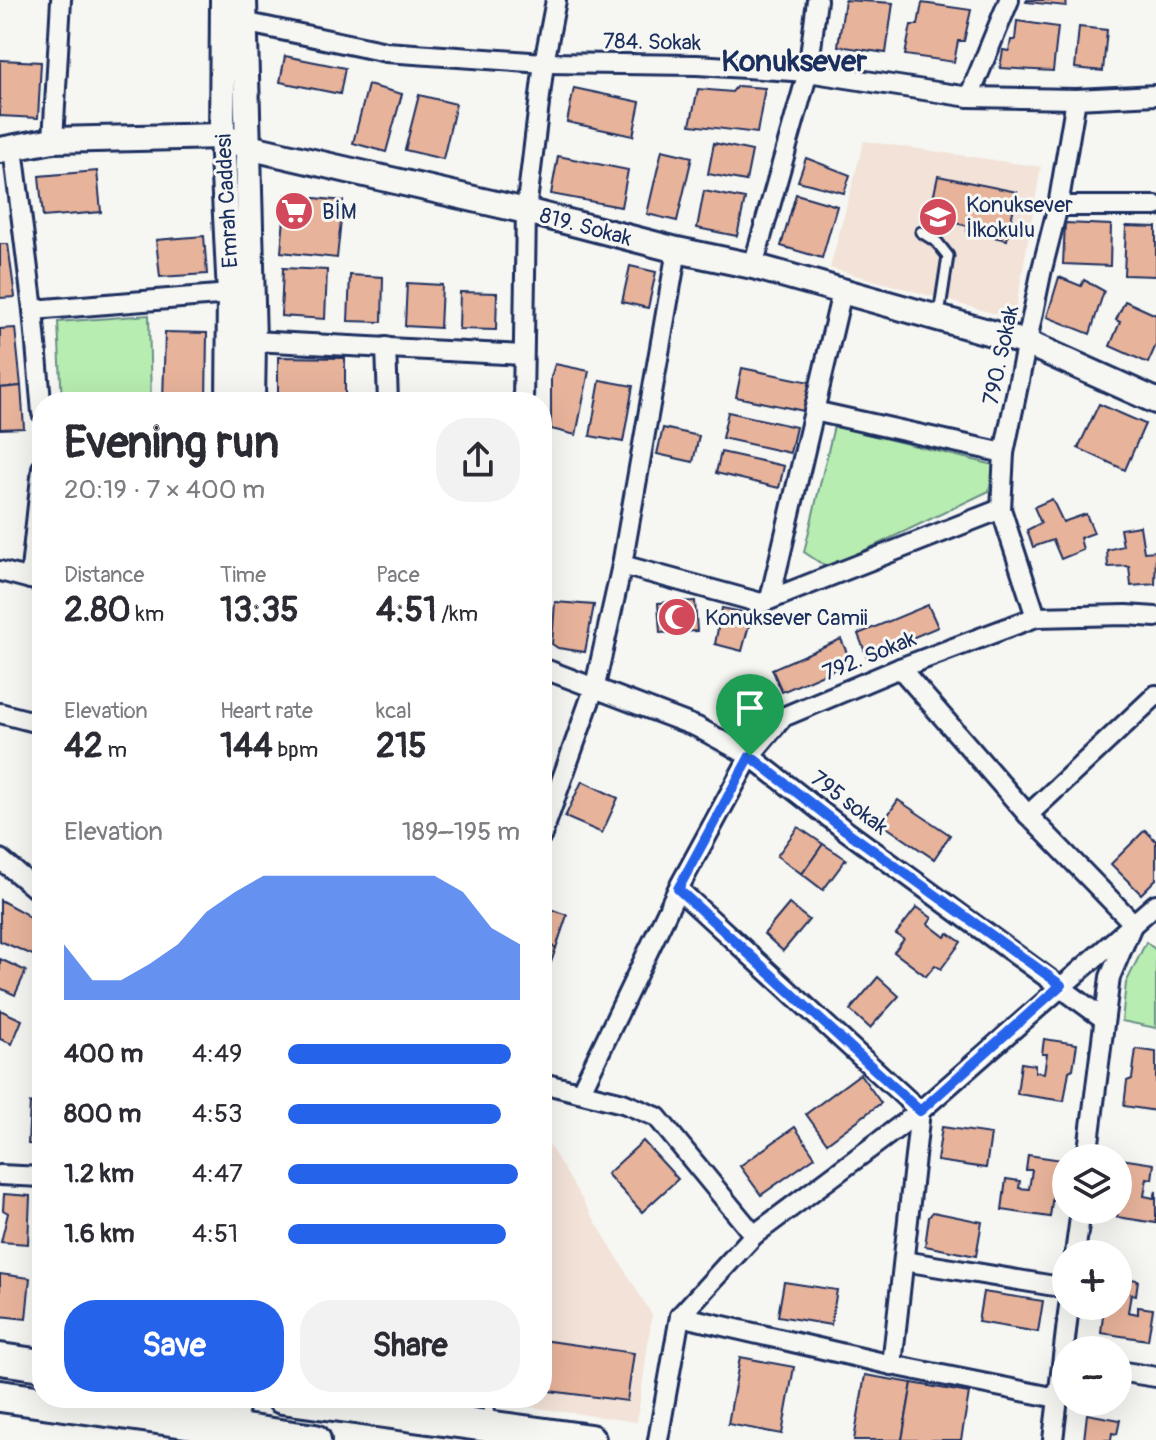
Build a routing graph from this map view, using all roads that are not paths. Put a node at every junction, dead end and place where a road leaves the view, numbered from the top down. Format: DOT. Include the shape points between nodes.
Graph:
graph roads {
  1 [pos="61,0"];
  2 [pos="223,0"];
  3 [pos="556,0"];
  4 [pos="817,0"];
  5 [pos="1009,0"];
  6 [pos="244,11"];
  7 [pos="544,63"];
  8 [pos="808,72"];
  9 [pos="1156,95"];
  10 [pos="969,97"];
  11 [pos="1076,99"];
  12 [pos="222,136"];
  13 [pos="53,140"];
  14 [pos="248,147"];
  15 [pos="7,149"];
  16 [pos="1058,206"];
  17 [pos="1156,206"];
  18 [pos="526,211"];
  19 [pos="921,232"];
  20 [pos="677,250"];
  21 [pos="753,266"];
  22 [pos="842,292"];
  23 [pos="230,294"];
  24 [pos="33,310"];
  25 [pos="939,318"];
  26 [pos="253,341"];
  27 [pos="1027,343"];
  28 [pos="386,347"];
  29 [pos="523,355"];
  30 [pos="40,392"];
  31 [pos="229,392"];
  32 [pos="252,392"];
  33 [pos="388,392"];
  34 [pos="523,392"];
  35 [pos="1156,401"];
  36 [pos="814,411"];
  37 [pos="1004,453"];
  38 [pos="1001,509"];
  39 [pos="622,565"];
  40 [pos="0,571"];
  41 [pos="32,580"];
  42 [pos="770,599"];
  43 [pos="1036,617"];
  44 [pos="1156,617"];
  45 [pos="900,668"];
  46 [pos="552,671"];
  47 [pos="595,686"];
  48 [pos="1156,695"];
  49 [pos="0,713"];
  50 [pos="32,721"];
  51 [pos="750,756"];
  52 [pos="552,807"];
  53 [pos="1028,815"];
  54 [pos="0,859"];
  55 [pos="32,886"];
  56 [pos="678,889"];
  57 [pos="1156,904"];
  58 [pos="1133,923"];
  59 [pos="1061,985"];
  60 [pos="1104,1019"];
  61 [pos="552,1085"];
  62 [pos="581,1091"];
  63 [pos="920,1111"];
  64 [pos="1089,1144"];
  65 [pos="0,1175"];
  66 [pos="32,1177"];
  67 [pos="754,1235"];
  68 [pos="904,1261"];
  69 [pos="1052,1286"];
  70 [pos="680,1316"];
  71 [pos="0,1359"];
  72 [pos="32,1364"];
  73 [pos="892,1365"];
  74 [pos="1132,1373"];
  75 [pos="1156,1377"];
  76 [pos="0,1396"];
  77 [pos="1052,1397"];
  78 [pos="32,1400"];
  79 [pos="87,1408"];
  80 [pos="230,1408"];
  81 [pos="427,1408"];
  82 [pos="488,1412"];
  83 [pos="1055,1416"];
  84 [pos="217,1426"];
  85 [pos="315,1440"];
  86 [pos="590,1440"];
  87 [pos="658,1440"];
  88 [pos="1053,1440"];
  1 -- 13 [label="street"];
  2 -- 12 [label="street, Emrah Caddesi"];
  3 -- 7 [label="street"];
  4 -- 8 [label="street"];
  5 -- 10 [label="street"];
  6 -- 7 [label="street, 784. Sokak" via="386,52"];
  6 -- 14 [label="street, Emrah Caddesi"];
  7 -- 8 [label="street, 784. Sokak"];
  7 -- 18 [label="street"];
  8 -- 10 [label="street, 784. Sokak"];
  8 -- 21 [label="street"];
  9 -- 11 [label="street, 784. Sokak"];
  10 -- 11 [label="street, 784. Sokak"];
  11 -- 16 [label="street, 790. Sokak"];
  12 -- 13 [label="street, 819. Sokak"];
  12 -- 14 [label="street, 819. Sokak"];
  12 -- 23 [label="street, Emrah Caddesi"];
  13 -- 15 [label="street, 819. Sokak"];
  14 -- 18 [label="street, 819. Sokak"];
  14 -- 26 [label="street, Emrah Caddesi"];
  15 -- 24 [label="street"];
  16 -- 17 [label="street"];
  16 -- 27 [label="street, 790. Sokak"];
  18 -- 20 [label="street, 819. Sokak"];
  18 -- 29 [label="street"];
  19 -- 25 [label="lane" via="948,256"];
  20 -- 21 [label="street, 819. Sokak"];
  20 -- 39 [label="street"];
  21 -- 22 [label="street, 819. Sokak"];
  22 -- 25 [label="street, 819. Sokak"];
  22 -- 36 [label="street"];
  23 -- 24 [label="street"];
  23 -- 31 [label="street, Emrah Caddesi"];
  24 -- 30 [label="street"];
  25 -- 27 [label="street, 819. Sokak"];
  26 -- 28 [label="street"];
  26 -- 32 [label="street, Emrah Caddesi"];
  27 -- 35 [label="street, 819. Sokak"];
  27 -- 37 [label="street, 790. Sokak"];
  28 -- 29 [label="street"];
  28 -- 33 [label="street"];
  29 -- 34 [label="street"];
  36 -- 37 [label="street"];
  36 -- 42 [label="street"];
  37 -- 38 [label="street, 790. Sokak"];
  38 -- 42 [label="street"];
  38 -- 43 [label="street, 790. Sokak"];
  39 -- 42 [label="street" via="761,603"];
  39 -- 47 [label="street"];
  40 -- 41 [label="street"];
  43 -- 44 [label="street, 792. Sokak"];
  43 -- 45 [label="street, 792. Sokak"];
  45 -- 51 [label="street, 792. Sokak" via="783,717"];
  45 -- 53 [label="street"];
  46 -- 47 [label="street, 795 sokak"];
  47 -- 51 [label="street, 795 sokak" via="697,727"];
  47 -- 52 [label="street"];
  48 -- 53 [label="street"];
  49 -- 50 [label="street"];
  51 -- 56 [label="street, 792. Sokak"];
  51 -- 59 [label="street, 795 sokak"];
  53 -- 58 [label="street"];
  54 -- 55 [label="street"];
  56 -- 62 [label="street, 792. Sokak"];
  56 -- 63 [label="street"];
  57 -- 58 [label="street"];
  58 -- 59 [label="street"];
  58 -- 60 [label="street" via="1110,977"];
  59 -- 60 [label="street, 795 sokak"];
  59 -- 63 [label="street"];
  60 -- 64 [label="street"];
  61 -- 62 [label="street"];
  62 -- 67 [label="street" via="657,1117"];
  63 -- 67 [label="street"];
  63 -- 68 [label="street"];
  65 -- 66 [label="street"];
  67 -- 70 [label="street"];
  68 -- 69 [label="street"];
  68 -- 73 [label="street"];
  70 -- 73 [label="street"];
  70 -- 87 [label="street"];
  71 -- 72 [label="main road"];
  73 -- 77 [label="street"];
  74 -- 75 [label="street"];
  76 -- 78 [label="main road"];
  79 -- 84 [label="main road"];
  80 -- 84 [label="street"];
  81 -- 82 [label="main road"];
  82 -- 86 [label="main road"];
  83 -- 88 [label="street"];
  84 -- 85 [label="main road"];
}
